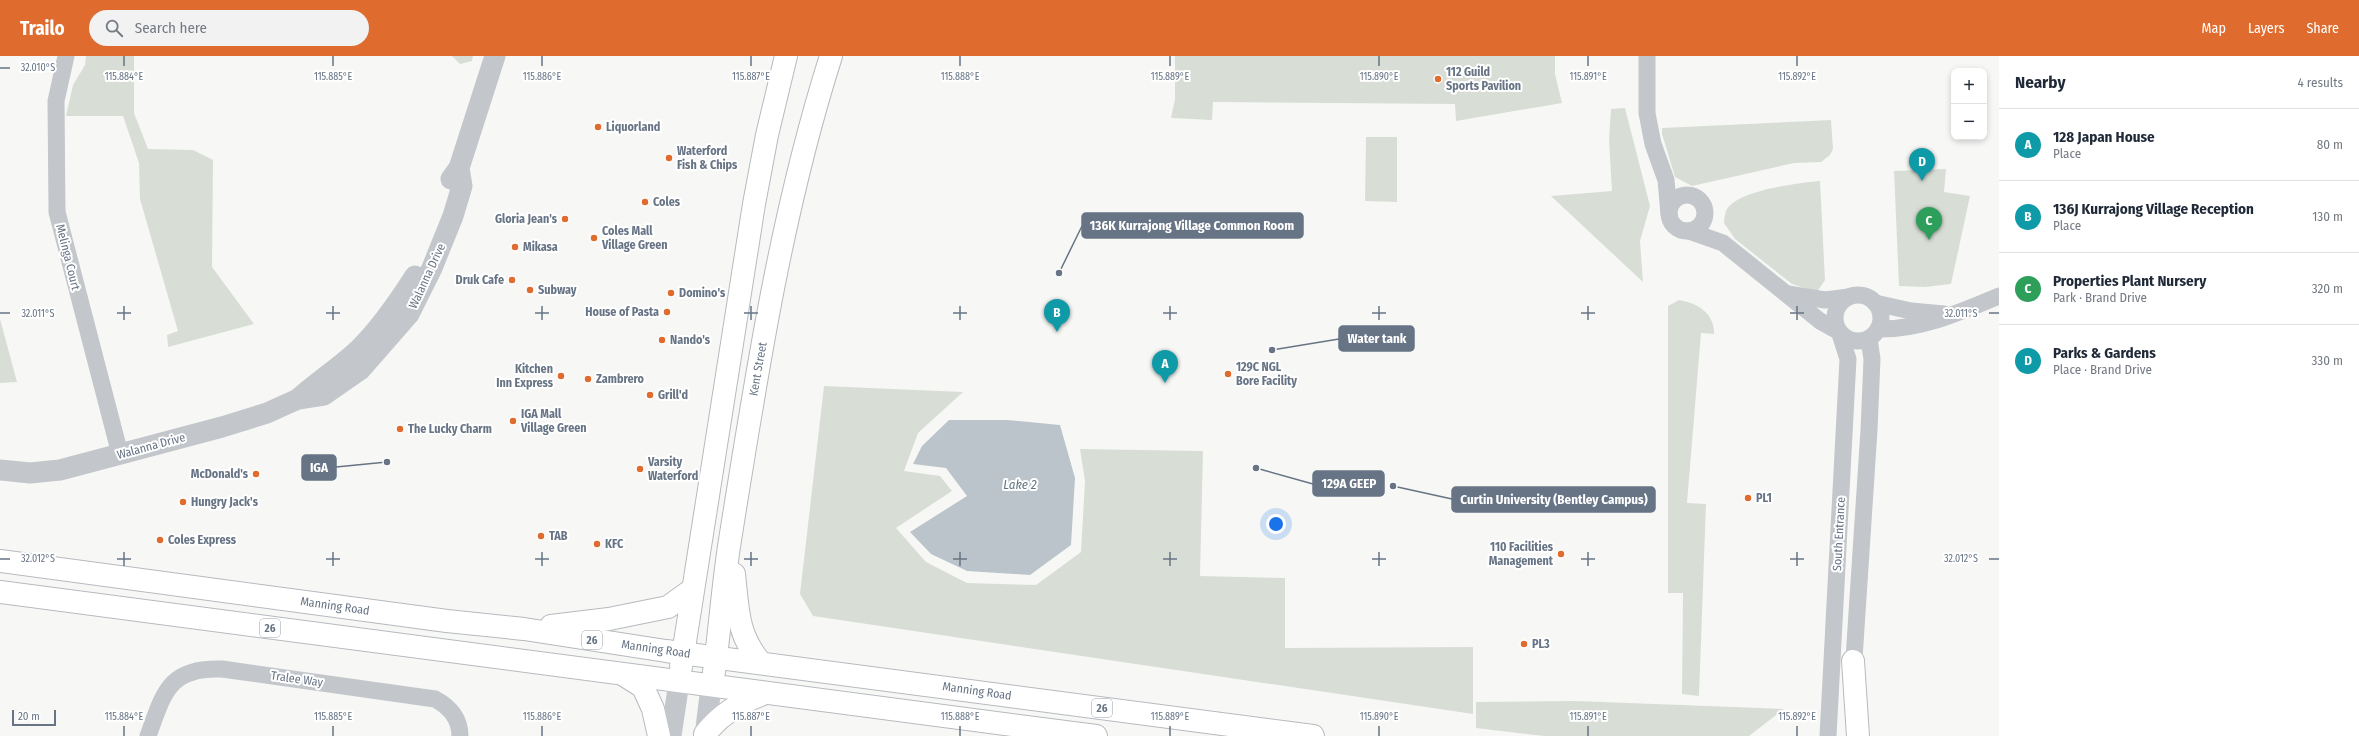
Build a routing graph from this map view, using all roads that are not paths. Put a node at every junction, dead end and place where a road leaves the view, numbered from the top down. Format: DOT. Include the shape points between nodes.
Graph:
graph roads {
  1 [pos="66,56"];
  2 [pos="495,56"];
  3 [pos="786,56"];
  4 [pos="831,56"];
  5 [pos="1647,56"];
  6 [pos="1666,180"];
  7 [pos="1685,195"];
  8 [pos="1705,211"];
  9 [pos="1669,214"];
  10 [pos="1689,231"];
  11 [pos="1723,243"];
  12 [pos="1784,293"];
  13 [pos="1999,296"];
  14 [pos="1849,297"];
  15 [pos="1875,303"];
  16 [pos="1949,315"];
  17 [pos="1839,332"];
  18 [pos="1874,334"];
  19 [pos="120,454"];
  20 [pos="0,470"];
  21 [pos="730,541"];
  22 [pos="0,561"];
  23 [pos="693,589"];
  24 [pos="7,596"];
  25 [pos="524,629"];
  26 [pos="683,653"];
  27 [pos="716,658"];
  28 [pos="1853,661"];
  29 [pos="761,664"];
  30 [pos="624,675"];
  31 [pos="679,682"];
  32 [pos="711,687"];
  33 [pos="766,693"];
  34 [pos="705,735"];
  35 [pos="148,736"];
  36 [pos="460,736"];
  37 [pos="659,736"];
  38 [pos="671,736"];
  39 [pos="1096,736"];
  40 [pos="1313,736"];
  41 [pos="1828,736"];
  42 [pos="1849,736"];
  43 [pos="1858,736"];
  1 -- 19 [label="street, Melinga Court" via="56,101 57,212"];
  2 -- 19 [label="street, Walanna Drive" via="459,168 462,186 432,268 409,314 360,370 324,395 298,399 267,413 222,427"];
  3 -- 23 [label="main road" via="754,204"];
  4 -- 21 [label="main road, Kent Street" via="799,174 767,318"];
  5 -- 6 [label="street" via="1646,94 1649,125"];
  6 -- 7 [label="street"];
  6 -- 9 [label="street"];
  7 -- 8 [label="street" via="1699,200"];
  7 -- 9 [label="street" via="1672,203"];
  8 -- 10 [label="street" via="1699,226"];
  8 -- 11 [label="street"];
  9 -- 10 [label="street" via="1669,219 1676,228"];
  10 -- 11 [label="street"];
  11 -- 12 [label="street"];
  12 -- 14 [label="street" via="1825,300"];
  12 -- 17 [label="street" via="1820,321"];
  13 -- 16 [label="street"];
  14 -- 15 [label="street" via="1863,296"];
  14 -- 17 [label="street" via="1838,305 1835,312 1834,318"];
  15 -- 16 [label="street" via="1910,311"];
  15 -- 18 [label="street" via="1881,315"];
  16 -- 18 [label="street" via="1899,330"];
  17 -- 18 [label="street" via="1854,342"];
  17 -- 41 [label="street, South Entrance" via="1848,359"];
  18 -- 28 [label="street, South Entrance"];
  19 -- 20 [label="street, Walanna Drive" via="60,470"];
  21 -- 27 [label="main road, Kent Street"];
  21 -- 29 [label="main road" via="740,622 745,641"];
  22 -- 25 [label="main road, Manning Road / 26"];
  23 -- 25 [label="main road" via="668,606 609,619"];
  23 -- 26 [label="main road"];
  24 -- 30 [label="main road, 26"];
  25 -- 26 [label="main road, Manning Road / 26"];
  26 -- 27 [label="main road, Manning Road / 26"];
  26 -- 31 [label="main road"];
  27 -- 29 [label="main road, Manning Road / 26"];
  27 -- 32 [label="main road, Kent Street"];
  28 -- 42 [label="street, South Entrance"];
  28 -- 43 [label="main road"];
  29 -- 40 [label="main road, Manning Road / 26"];
  30 -- 31 [label="main road, 26"];
  30 -- 37 [label="main road" via="643,687 653,709"];
  31 -- 32 [label="main road, 26"];
  31 -- 38 [label="street"];
  32 -- 33 [label="main road, 26"];
  32 -- 34 [label="street"];
  33 -- 34 [label="main road" via="739,703 718,718"];
  33 -- 39 [label="main road, 26"];
  35 -- 36 [label="street, Tralee Way" via="167,690 182,676 205,668 435,699 454,714 459,724"];
}
